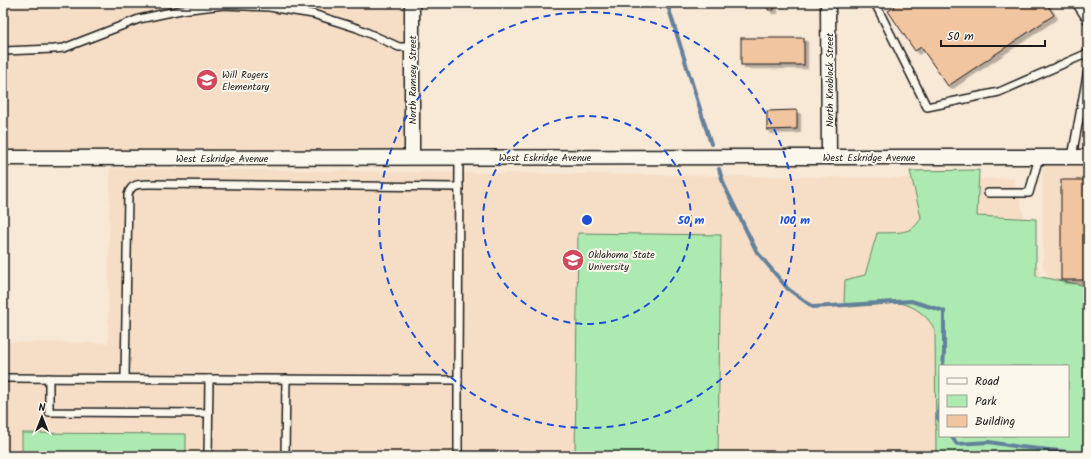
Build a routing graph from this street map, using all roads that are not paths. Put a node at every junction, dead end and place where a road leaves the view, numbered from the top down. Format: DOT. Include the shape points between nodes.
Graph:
graph roads {
  1 [pos="412,3"];
  2 [pos="828,3"];
  3 [pos="875,3"];
  4 [pos="1076,3"];
  5 [pos="1087,19"];
  6 [pos="412,47"];
  7 [pos="3,50"];
  8 [pos="1088,53"];
  9 [pos="1088,70"];
  10 [pos="412,157"];
  11 [pos="459,157"];
  12 [pos="829,157"];
  13 [pos="1039,157"];
  14 [pos="1072,157"];
  15 [pos="1088,157"];
  16 [pos="3,158"];
  17 [pos="459,187"];
  18 [pos="988,193"];
  19 [pos="3,378"];
  20 [pos="49,378"];
  21 [pos="126,378"];
  22 [pos="209,379"];
  23 [pos="286,379"];
  24 [pos="458,380"];
  25 [pos="208,413"];
  26 [pos="208,456"];
  27 [pos="285,456"];
  28 [pos="458,456"];
  1 -- 6 [label="street, North Ramsey Street"];
  2 -- 12 [label="street, North Knoblock Street"];
  3 -- 8 [label="lane" via="927,107 999,92"];
  4 -- 5 [label="lane"];
  6 -- 7 [label="lane" via="399,47 357,28 313,14 269,7 224,5 181,10 139,19 64,48"];
  6 -- 10 [label="street, North Ramsey Street"];
  9 -- 14 [label="lane"];
  10 -- 11 [label="street, West Eskridge Avenue"];
  10 -- 16 [label="street, West Eskridge Avenue"];
  11 -- 12 [label="street, West Eskridge Avenue"];
  11 -- 17 [label="lane"];
  12 -- 13 [label="street, West Eskridge Avenue"];
  13 -- 14 [label="street, West Eskridge Avenue"];
  13 -- 18 [label="lane" via="1029,193"];
  14 -- 15 [label="street, West Eskridge Avenue"];
  17 -- 21 [label="lane" via="151,184 134,186 129,190 128,196"];
  17 -- 24 [label="lane"];
  19 -- 20 [label="lane"];
  20 -- 21 [label="lane"];
  20 -- 25 [label="lane" via="49,412"];
  21 -- 22 [label="lane"];
  22 -- 23 [label="lane"];
  22 -- 25 [label="lane"];
  23 -- 24 [label="lane"];
  23 -- 27 [label="lane"];
  24 -- 28 [label="lane"];
  25 -- 26 [label="lane"];
}
